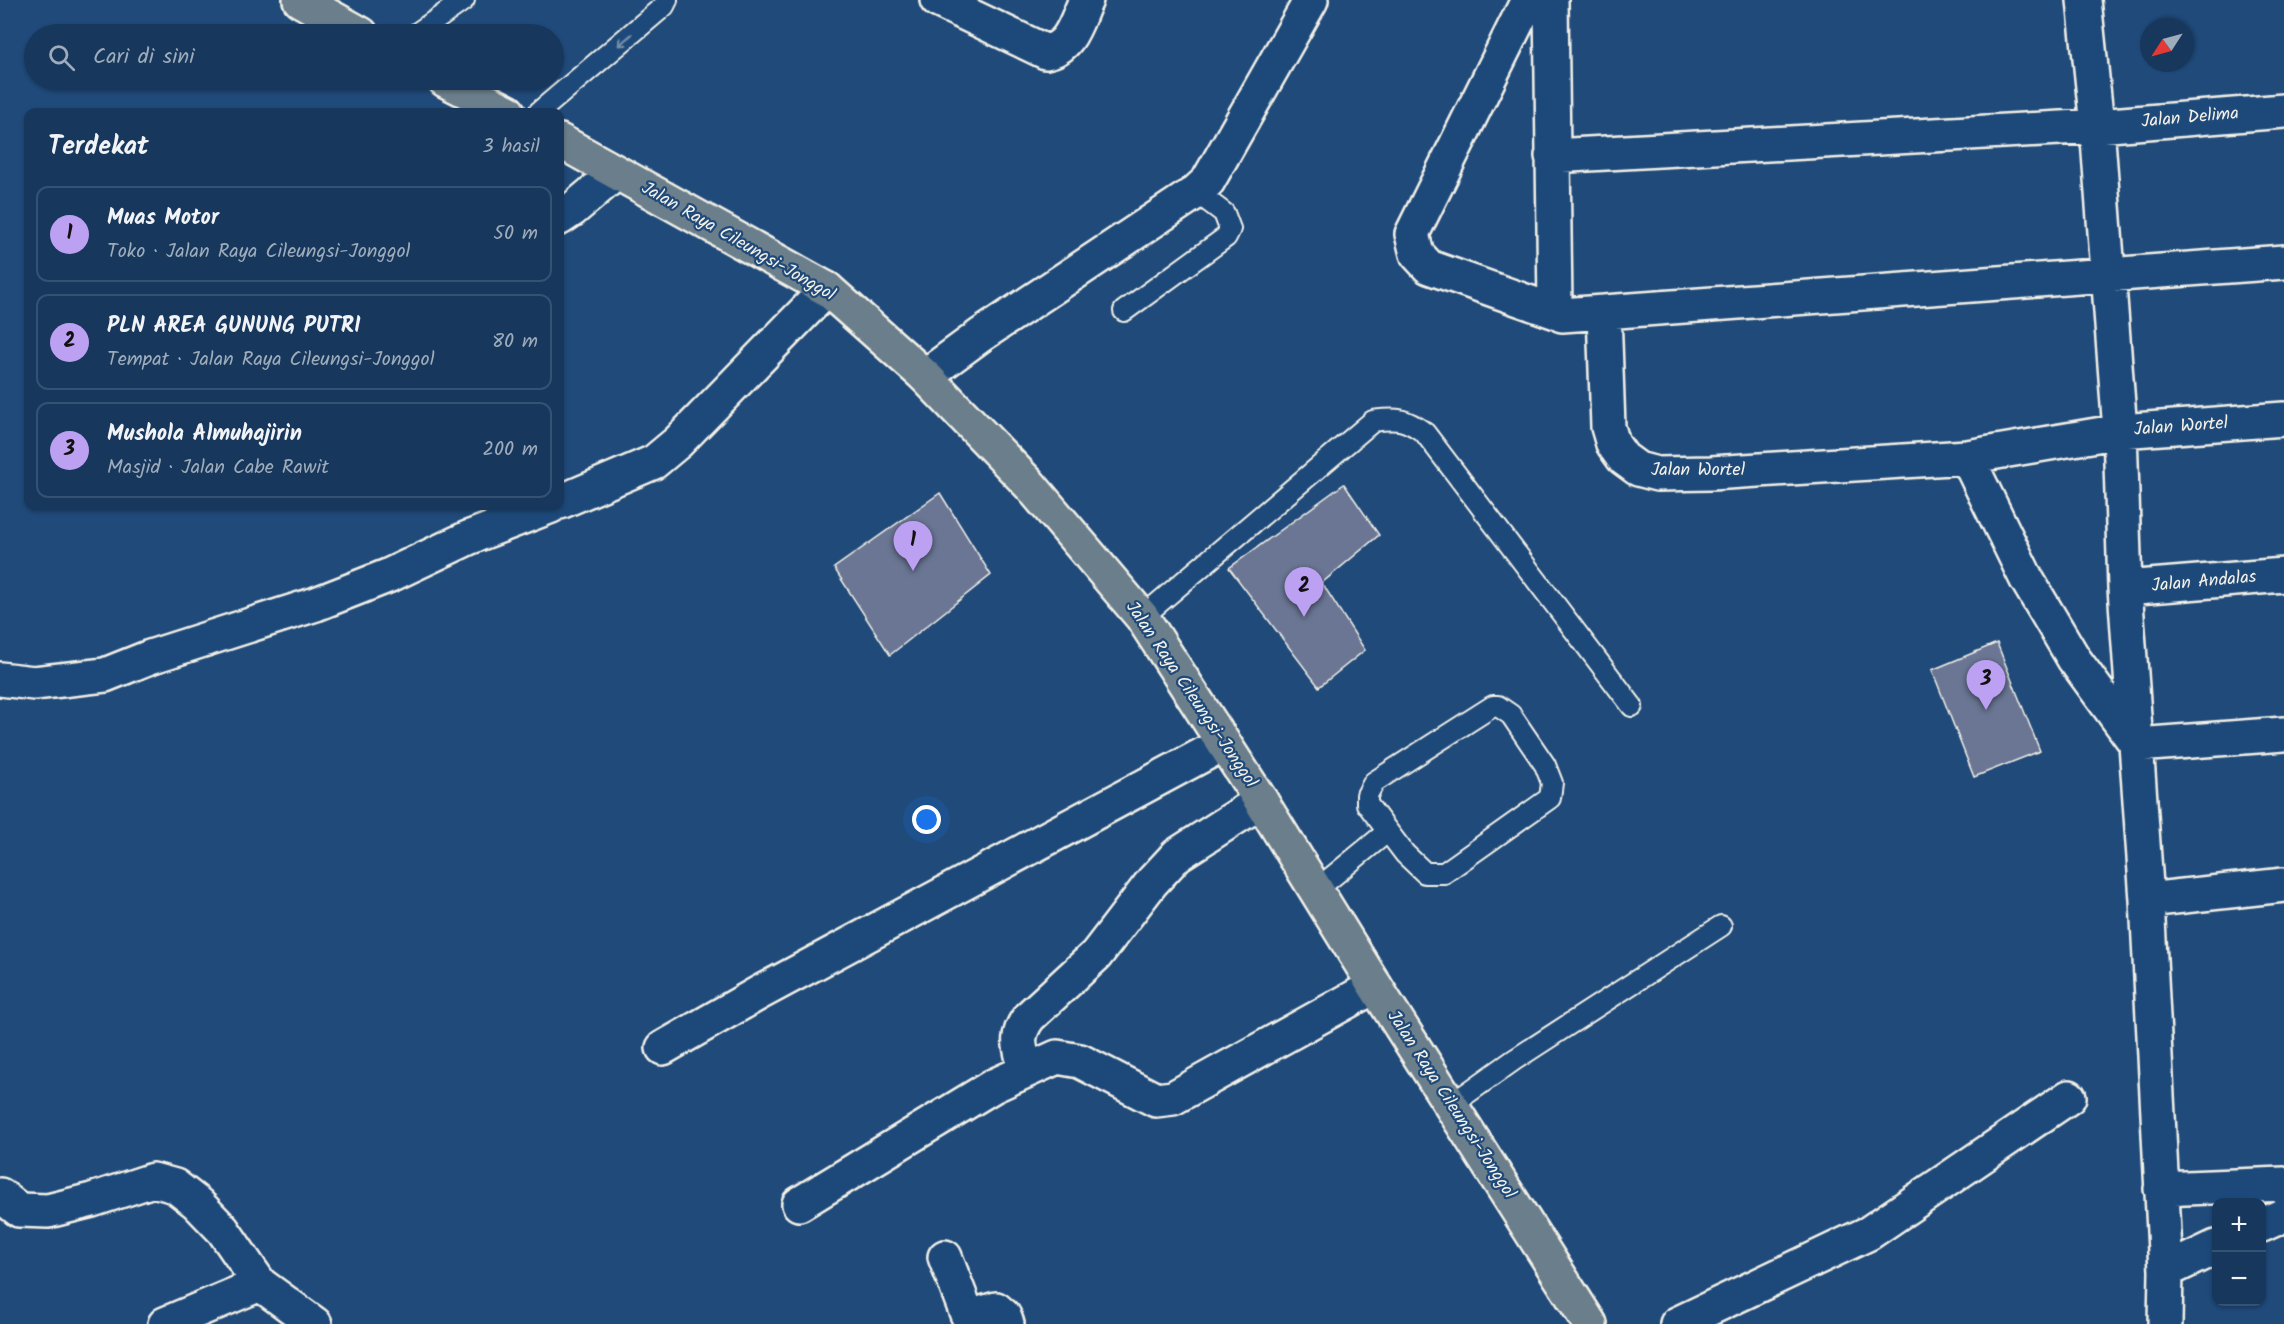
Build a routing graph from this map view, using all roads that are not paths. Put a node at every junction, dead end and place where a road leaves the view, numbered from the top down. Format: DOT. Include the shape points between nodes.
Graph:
graph roads {
  1 [pos="300,0"];
  2 [pos="464,0"];
  3 [pos="667,0"];
  4 [pos="937,0"];
  5 [pos="1086,0"];
  6 [pos="1311,0"];
  7 [pos="1528,0"];
  8 [pos="1551,0"];
  9 [pos="2084,0"];
  10 [pos="344,24"];
  11 [pos="430,24"];
  12 [pos="465,90"];
  13 [pos="500,108"];
  14 [pos="544,108"];
  15 [pos="2284,111"];
  16 [pos="2097,126"];
  17 [pos="564,143"];
  18 [pos="1552,156"];
  19 [pos="616,172"];
  20 [pos="1196,192"];
  21 [pos="564,215"];
  22 [pos="2284,262"];
  23 [pos="2107,277"];
  24 [pos="827,289"];
  25 [pos="1124,311"];
  26 [pos="1604,312"];
  27 [pos="1559,313"];
  28 [pos="925,376"];
  29 [pos="2284,419"];
  30 [pos="2120,431"];
  31 [pos="1967,457"];
  32 [pos="564,500"];
  33 [pos="540,510"];
  34 [pos="2284,575"];
  35 [pos="2125,588"];
  36 [pos="1142,617"];
  37 [pos="0,679"];
  38 [pos="1632,706"];
  39 [pos="2284,734"];
  40 [pos="1223,744"];
  41 [pos="2137,745"];
  42 [pos="1261,801"];
  43 [pos="1388,832"];
  44 [pos="2284,885"];
  45 [pos="1316,890"];
  46 [pos="2147,900"];
  47 [pos="1721,926"];
  48 [pos="1375,986"];
  49 [pos="663,1048"];
  50 [pos="1026,1070"];
  51 [pos="2069,1097"];
  52 [pos="1452,1104"];
  53 [pos="2284,1184"];
  54 [pos="2161,1189"];
  55 [pos="0,1195"];
  56 [pos="799,1204"];
  57 [pos="2284,1215"];
  58 [pos="2266,1223"];
  59 [pos="2212,1249"];
  60 [pos="945,1257"];
  61 [pos="2166,1271"];
  62 [pos="261,1284"];
  63 [pos="165,1324"];
  64 [pos="315,1324"];
  65 [pos="1007,1324"];
  66 [pos="1590,1324"];
  67 [pos="1677,1324"];
  68 [pos="2165,1324"];
  1 -- 10 [label="main road"];
  2 -- 11 [label="lane"];
  3 -- 14 [label="lane, one-way"];
  4 -- 5 [label="street" via="1046,52 1059,50 1068,39"];
  6 -- 20 [label="street" via="1215,171"];
  7 -- 27 [label="street" via="1412,234 1417,254 1429,267"];
  8 -- 18 [label="street"];
  9 -- 16 [label="street"];
  12 -- 13 [label="main road"];
  15 -- 16 [label="street, Jalan Delima"];
  16 -- 18 [label="street, Jalan Delima"];
  16 -- 23 [label="street"];
  17 -- 19 [label="main road, Jalan Raya Cileungsi-Jonggol"];
  18 -- 27 [label="street" via="1555,307"];
  19 -- 21 [label="street"];
  19 -- 24 [label="main road, Jalan Raya Cileungsi-Jonggol"];
  20 -- 25 [label="lane" via="1224,213 1230,229 1226,237"];
  20 -- 28 [label="street"];
  22 -- 23 [label="street"];
  23 -- 26 [label="street"];
  23 -- 30 [label="street"];
  24 -- 28 [label="main road, Jalan Raya Cileungsi-Jonggol"];
  24 -- 32 [label="street" via="654,462"];
  26 -- 27 [label="street"];
  26 -- 31 [label="street, Jalan Wortel" via="1608,427 1623,458 1638,469 1657,474 1711,473"];
  28 -- 36 [label="main road, Jalan Raya Cileungsi-Jonggol" via="1030,485"];
  29 -- 30 [label="street, Jalan Wortel"];
  30 -- 31 [label="street, Jalan Wortel"];
  30 -- 35 [label="street"];
  31 -- 41 [label="street" via="2026,578 2074,659"];
  33 -- 37 [label="street" via="316,604 105,675 34,683"];
  34 -- 35 [label="street, Jalan Andalas"];
  35 -- 41 [label="street"];
  36 -- 38 [label="lane" via="1373,421 1396,418 1412,423 1425,434"];
  36 -- 40 [label="main road, Jalan Raya Cileungsi-Jonggol"];
  39 -- 41 [label="street"];
  40 -- 42 [label="main road, Jalan Raya Cileungsi-Jonggol"];
  40 -- 49 [label="street"];
  41 -- 46 [label="street"];
  42 -- 45 [label="main road, Jalan Raya Cileungsi-Jonggol"];
  42 -- 50 [label="street" via="1177,855 1096,955 1029,1017 1018,1040"];
  43 -- 43 [label="lane" via="1367,804 1374,782 1493,706 1510,715 1545,765 1552,783 1550,798 1444,873 1425,873"];
  43 -- 45 [label="lane"];
  44 -- 46 [label="street"];
  45 -- 48 [label="main road, Jalan Raya Cileungsi-Jonggol"];
  46 -- 54 [label="street"];
  47 -- 52 [label="lane" via="1514,1059"];
  48 -- 50 [label="street" via="1173,1098 1161,1101 1080,1061 1058,1057"];
  48 -- 52 [label="main road, Jalan Raya Cileungsi-Jonggol"];
  50 -- 56 [label="street"];
  51 -- 67 [label="street" via="1869,1233"];
  52 -- 66 [label="main road, Jalan Raya Cileungsi-Jonggol"];
  53 -- 54 [label="street"];
  54 -- 61 [label="street"];
  55 -- 62 [label="street" via="19,1210 48,1211 153,1180 175,1186 223,1230"];
  57 -- 58 [label="street"];
  59 -- 61 [label="street"];
  60 -- 65 [label="street" via="967,1314 996,1309"];
  61 -- 68 [label="street"];
  62 -- 63 [label="street"];
  62 -- 64 [label="street"];
}
